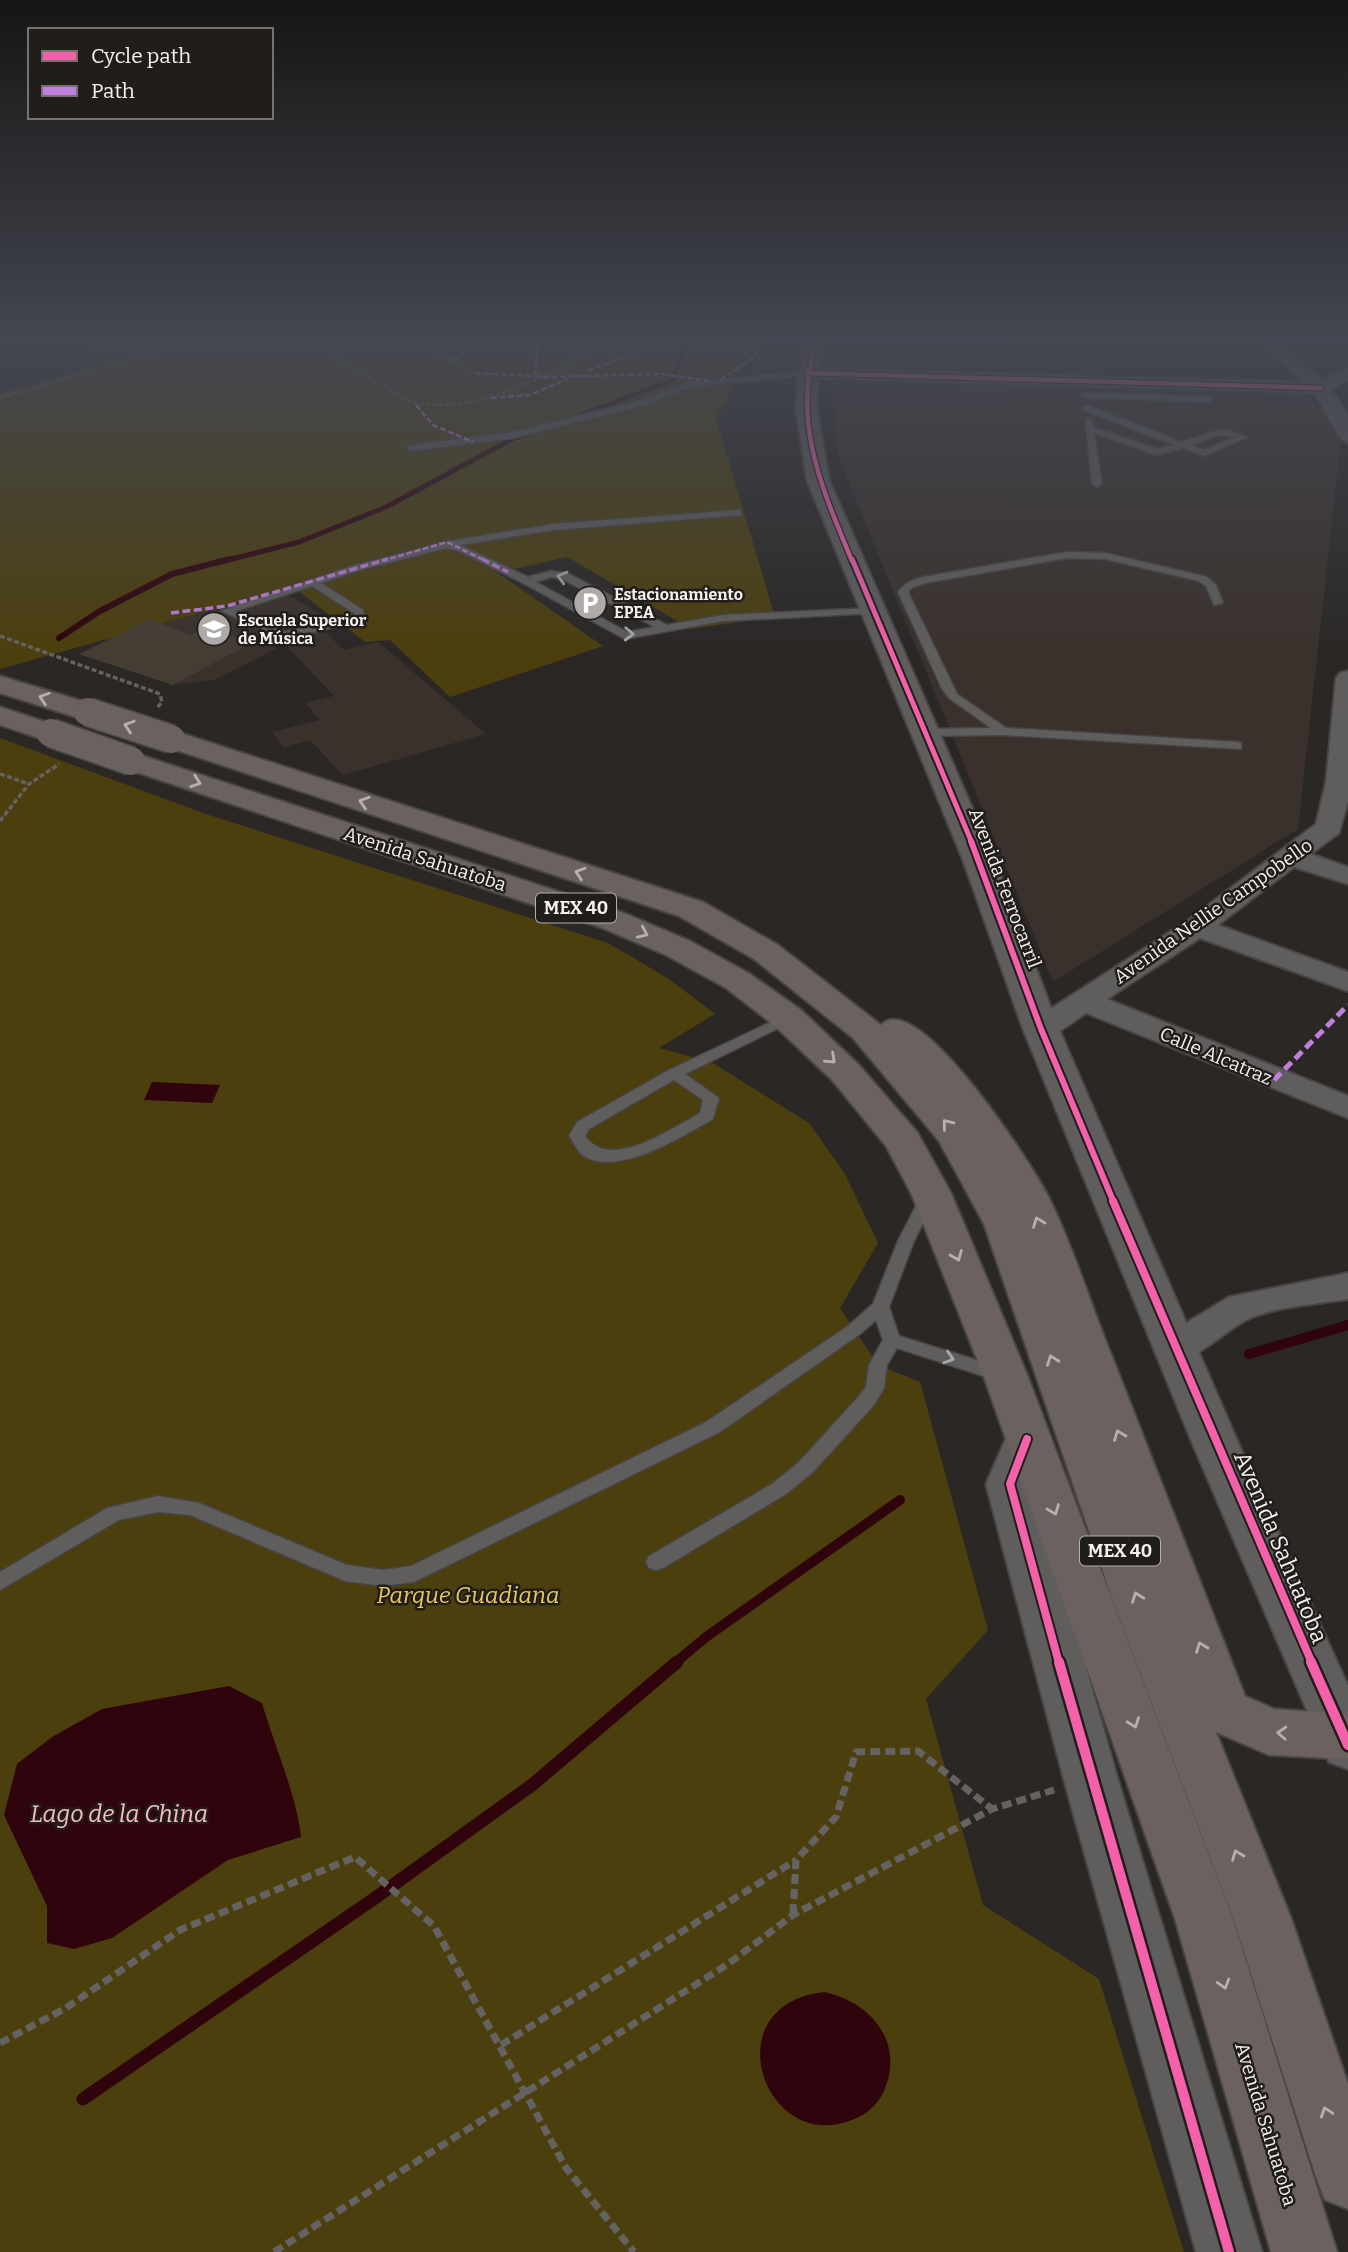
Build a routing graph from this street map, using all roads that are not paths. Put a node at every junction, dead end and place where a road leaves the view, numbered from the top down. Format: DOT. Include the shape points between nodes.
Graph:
graph roads {
  1 [pos="433,445"];
  2 [pos="811,445"];
  3 [pos="1092,445"];
  4 [pos="1133,445"];
  5 [pos="1179,445"];
  6 [pos="1227,445"];
  7 [pos="410,448"];
  8 [pos="1097,484"];
  9 [pos="738,513"];
  10 [pos="447,545"];
  11 [pos="527,581"];
  12 [pos="313,582"];
  13 [pos="1218,603"];
  14 [pos="872,611"];
  15 [pos="667,629"];
  16 [pos="0,684"];
  17 [pos="1348,694"];
  18 [pos="0,716"];
  19 [pos="1003,731"];
  20 [pos="927,733"];
  21 [pos="1237,746"];
  22 [pos="1343,783"];
  23 [pos="1293,856"];
  24 [pos="1348,876"];
  25 [pos="691,909"];
  26 [pos="1197,927"];
  27 [pos="1348,982"];
  28 [pos="1084,1001"];
  29 [pos="788,1018"];
  30 [pos="1041,1029"];
  31 [pos="674,1073"];
  32 [pos="1348,1108"];
  33 [pos="931,1193"];
  34 [pos="1348,1286"];
  35 [pos="880,1307"];
  36 [pos="892,1340"];
  37 [pos="1176,1347"];
  38 [pos="1006,1377"];
  39 [pos="1027,1439"];
  40 [pos="1214,1440"];
  41 [pos="656,1562"];
  42 [pos="0,1582"];
  43 [pos="1328,1668"];
  44 [pos="1346,1740"];
  45 [pos="1233,1919"];
  46 [pos="1348,2177"];
  47 [pos="1229,2252"];
  48 [pos="1304,2252"];
  1 -- 7 [label="lane"];
  2 -- 14 [label="street, Avenida Ferrocarril" via="818,480"];
  3 -- 8 [label="lane"];
  4 -- 5 [label="lane" via="1161,451"];
  5 -- 6 [label="lane" via="1210,453"];
  9 -- 10 [label="lane" via="554,527"];
  10 -- 11 [label="lane"];
  10 -- 12 [label="lane"];
  15 -- 11 [label="lane, one-way" via="565,576 551,574"];
  11 -- 15 [label="lane, one-way" via="617,634 636,636"];
  12 -- 12 [label="lane" via="228,610 227,613 284,636 360,618 359,612"];
  13 -- 19 [label="lane" via="1211,585 1203,579 1090,555 1067,555 909,585 902,592 948,689"];
  14 -- 15 [label="lane" via="723,618"];
  14 -- 20 [label="street, Avenida Ferrocarril"];
  25 -- 16 [label="main road, Avenida Sahuatoba / MEX 40, one-way, bridge"];
  17 -- 22 [label="street, Avenida Nellie Campobello"];
  18 -- 29 [label="main road, Avenida Sahuatoba / MEX 40, one-way, bridge" via="612,920 678,948 738,981"];
  19 -- 20 [label="lane"];
  19 -- 21 [label="lane"];
  20 -- 30 [label="street, Avenida Ferrocarril"];
  22 -- 23 [label="street, Avenida Nellie Campobello" via="1329,827"];
  23 -- 24 [label="street"];
  23 -- 26 [label="street, Avenida Nellie Campobello"];
  44 -- 25 [label="main road, one-way" via="1269,1732 1225,1711 1028,1196 996,1140 958,1091 908,1039 809,963 744,923"];
  45 -- 25 [label="main road, Avenida Sahuatoba / MEX 40, one-way" via="1138,1601 1004,1224 940,1116 866,1030 766,952"];
  26 -- 27 [label="street"];
  26 -- 28 [label="street, Avenida Nellie Campobello"];
  28 -- 30 [label="street, Avenida Nellie Campobello"];
  28 -- 32 [label="street, Calle Alcatraz"];
  29 -- 31 [label="lane"];
  29 -- 33 [label="main road, Avenida Sahuatoba / MEX 40, one-way" via="845,1072 904,1140"];
  30 -- 37 [label="street, Avenida Ferrocarril"];
  31 -- 31 [label="lane" via="583,1126 577,1136 581,1147 609,1157 629,1155 707,1116 711,1098"];
  33 -- 35 [label="lane"];
  33 -- 38 [label="main road, Avenida Sahuatoba / MEX 40, one-way"];
  34 -- 37 [label="street" via="1242,1306"];
  35 -- 36 [label="lane"];
  35 -- 42 [label="lane" via="713,1427 414,1574 384,1578 345,1573 192,1508 158,1504 114,1513"];
  36 -- 38 [label="lane, one-way"];
  36 -- 41 [label="lane" via="867,1400 806,1467 779,1489"];
  37 -- 40 [label="street, Avenida Ferrocarril"];
  38 -- 39 [label="main road, Avenida Sahuatoba / MEX 40"];
  39 -- 45 [label="main road, Avenida Sahuatoba / MEX 40, one-way" via="1108,1652"];
  39 -- 47 [label="street" via="1010,1485"];
  40 -- 43 [label="street, Avenida Sahuatoba"];
  43 -- 44 [label="street, Avenida Sahuatoba"];
  46 -- 45 [label="main road, Avenida Sahuatoba / MEX 40, one-way"];
  45 -- 48 [label="main road, Avenida Sahuatoba / MEX 40, one-way"];
}
